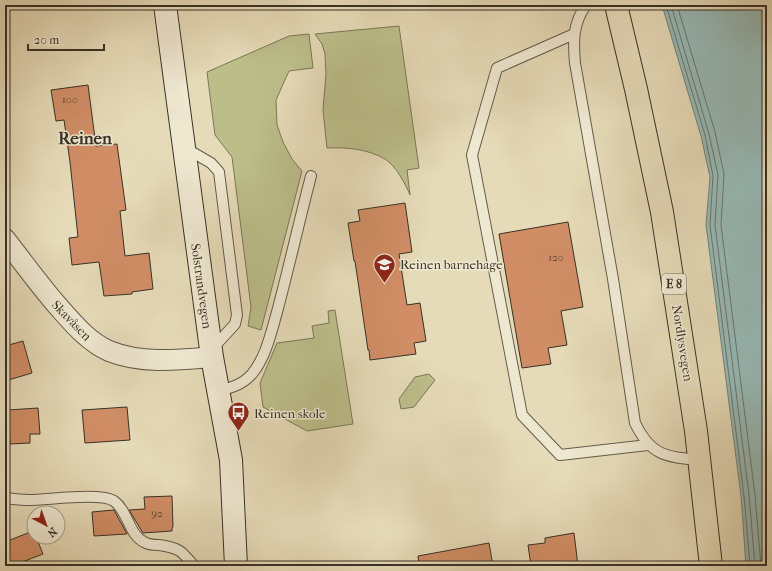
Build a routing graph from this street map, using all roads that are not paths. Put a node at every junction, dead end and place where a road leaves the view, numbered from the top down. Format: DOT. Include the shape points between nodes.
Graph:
graph roads {
  1 [pos="165,5"];
  2 [pos="586,5"];
  3 [pos="616,5"];
  4 [pos="574,34"];
  5 [pos="183,147"];
  6 [pos="311,176"];
  7 [pos="5,239"];
  8 [pos="211,354"];
  9 [pos="217,391"];
  10 [pos="648,445"];
  11 [pos="700,460"];
  12 [pos="5,498"];
  13 [pos="194,566"];
  14 [pos="236,566"];
  15 [pos="711,566"];
  1 -- 5 [label="street, Solstrandvegen"];
  2 -- 4 [label="lane" via="579,15"];
  3 -- 11 [label="highway, Nordlysvegen / E 8" via="662,212"];
  4 -- 10 [label="lane" via="574,63 612,272 631,402 635,424"];
  4 -- 10 [label="lane" via="497,68 472,155 522,415 560,455"];
  5 -- 8 [label="street, Solstrandvegen"];
  5 -- 8 [label="lane" via="211,163 219,172 237,315 235,324"];
  6 -- 9 [label="lane" via="265,350 251,375 234,388"];
  7 -- 8 [label="street, Skavåsen" via="71,322 100,346 116,353 140,358 178,361"];
  8 -- 9 [label="street, Solstrandvegen"];
  9 -- 14 [label="street, Solstrandvegen" via="231,460"];
  10 -- 11 [label="lane" via="659,452"];
  11 -- 15 [label="highway, Nordlysvegen / E 8"];
  12 -- 13 [label="lane" via="106,498 118,506 137,537 143,542 175,548"];
}
